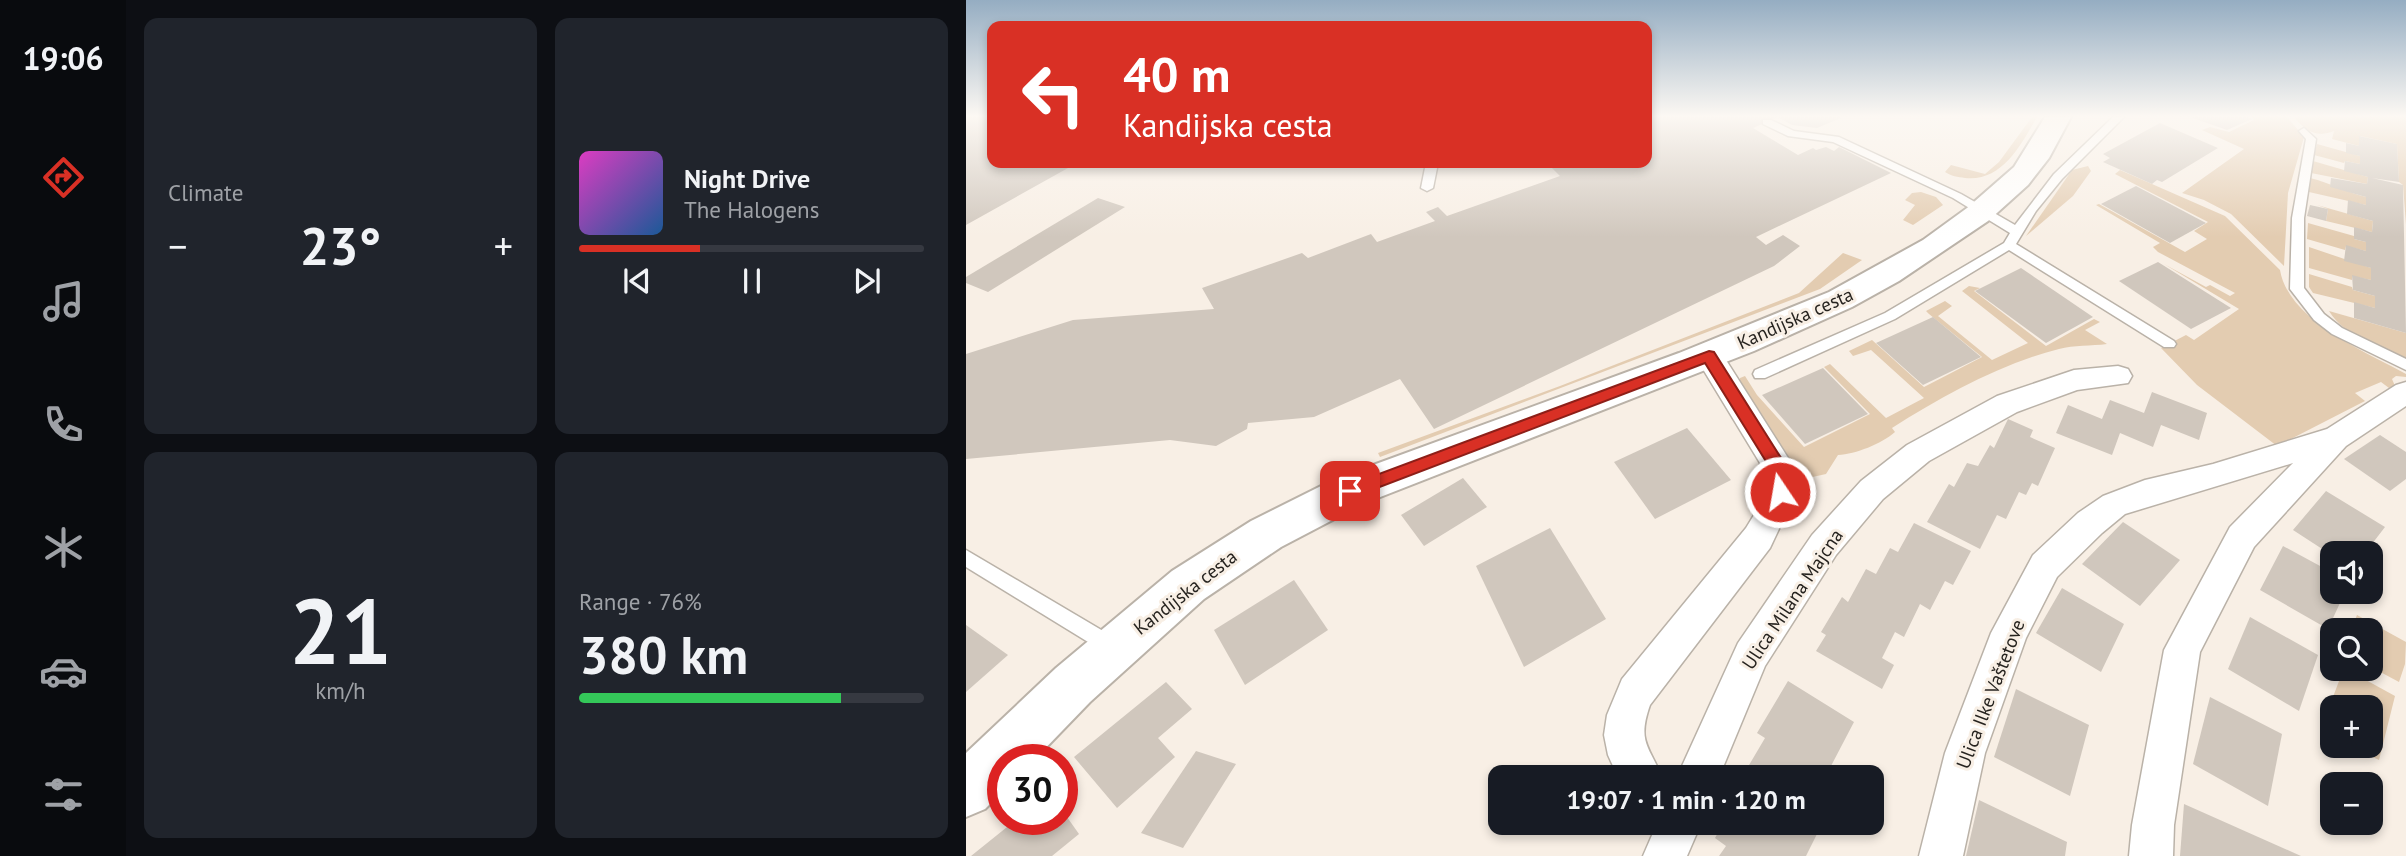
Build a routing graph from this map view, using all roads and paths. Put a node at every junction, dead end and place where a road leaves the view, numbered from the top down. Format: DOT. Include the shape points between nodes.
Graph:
graph roads {
  1 [pos="1872,157"];
  2 [pos="2033,157"];
  3 [pos="2076,157"];
  4 [pos="2308,157"];
  5 [pos="1431,168"];
  6 [pos="1427,188"];
  7 [pos="1982,210"];
  8 [pos="2016,231"];
  9 [pos="2009,245"];
  10 [pos="2169,344"];
  11 [pos="1709,356"];
  12 [pos="2406,365"];
  13 [pos="1760,374"];
  14 [pos="2118,376"];
  15 [pos="2406,392"];
  16 [pos="2337,437"];
  17 [pos="966,558"];
  18 [pos="1115,648"];
  19 [pos="1632,765"];
  20 [pos="1703,765"];
  21 [pos="966,790"];
  22 [pos="1941,856"];
  23 [pos="2151,856"];
  1 -- 7 [label="lane"];
  2 -- 7 [label="main road, Kandijska cesta" via="2020,178"];
  3 -- 8 [label="lane"];
  4 -- 12 [label="lane" via="2295,240 2297,289 2337,331"];
  5 -- 6 [label="lane"];
  7 -- 8 [label="lane"];
  7 -- 11 [label="main road, Kandijska cesta" via="1875,282"];
  8 -- 9 [label="lane"];
  9 -- 10 [label="lane"];
  9 -- 13 [label="lane" via="1890,316"];
  11 -- 18 [label="main road, Kandijska cesta" via="1350,491 1308,511 1227,557"];
  11 -- 19 [label="street" via="1774,461 1780,492 1758,538 1636,692 1624,716 1623,740"];
  14 -- 20 [label="street, Ulica Milana Majcna" via="2074,380 2007,404 1918,453 1872,490 1824,545 1751,655"];
  15 -- 16 [label="street, Ulica Ilke Vaštetove"];
  16 -- 22 [label="street, Ulica Ilke Vaštetove" via="2114,505 2045,566 2009,633 1965,753"];
  16 -- 23 [label="street, Ulica Ilke Vaštetove" via="2242,537 2182,650"];
  17 -- 18 [label="lane"];
  18 -- 21 [label="main road, Kandijska cesta"];
}
